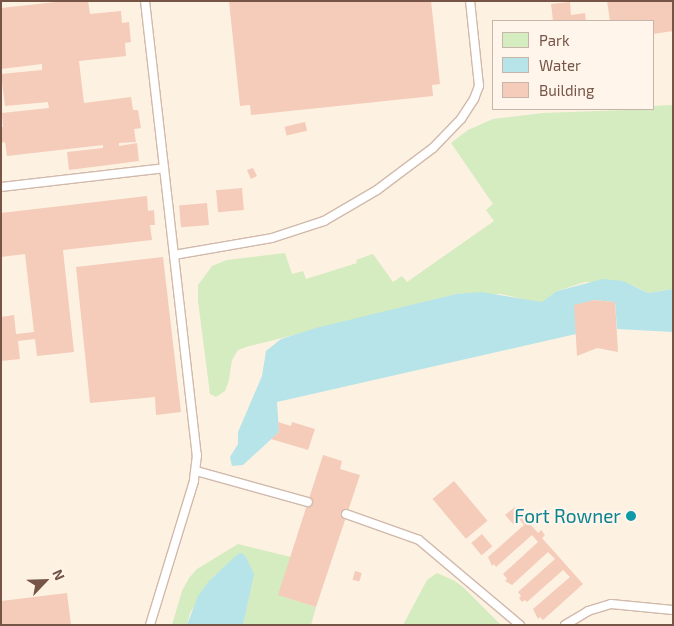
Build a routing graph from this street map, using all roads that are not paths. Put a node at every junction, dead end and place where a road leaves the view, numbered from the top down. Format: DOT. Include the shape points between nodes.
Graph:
graph roads {
  1 [pos="145,1"];
  2 [pos="470,1"];
  3 [pos="164,168"];
  4 [pos="1,187"];
  5 [pos="174,255"];
  6 [pos="196,470"];
  7 [pos="308,502"];
  8 [pos="346,514"];
  9 [pos="673,610"];
  10 [pos="150,625"];
  11 [pos="520,625"];
  12 [pos="565,625"];
  1 -- 3 [label="lane"];
  2 -- 5 [label="lane" via="479,81 477,93 456,126 427,152 377,190 324,221 272,238"];
  3 -- 4 [label="lane"];
  3 -- 5 [label="lane"];
  5 -- 6 [label="lane"];
  6 -- 7 [label="lane"];
  6 -- 10 [label="lane"];
  8 -- 11 [label="lane" via="419,540"];
  9 -- 12 [label="lane" via="610,604 588,611"];
}
